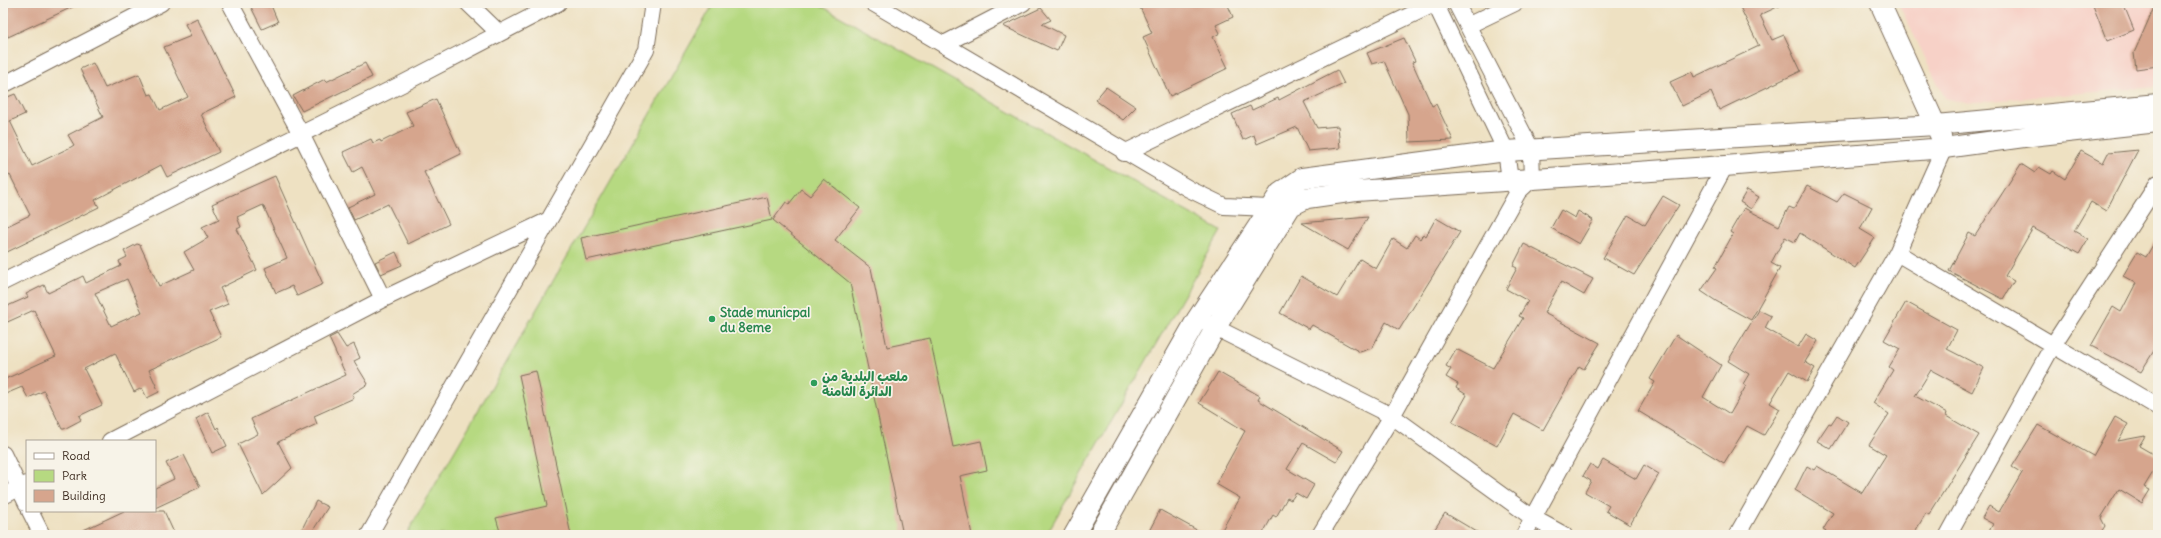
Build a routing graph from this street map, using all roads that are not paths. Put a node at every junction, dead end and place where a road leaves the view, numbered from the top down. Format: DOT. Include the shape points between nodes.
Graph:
graph roads {
  1 [pos="161,3"];
  2 [pos="230,3"];
  3 [pos="468,3"];
  4 [pos="558,3"];
  5 [pos="653,3"];
  6 [pos="873,3"];
  7 [pos="1022,3"];
  8 [pos="1436,3"];
  9 [pos="1456,3"];
  10 [pos="1515,3"];
  11 [pos="1880,3"];
  12 [pos="1469,26"];
  13 [pos="498,32"];
  14 [pos="944,44"];
  15 [pos="3,85"];
  16 [pos="2158,104"];
  17 [pos="2158,122"];
  18 [pos="1936,125"];
  19 [pos="301,134"];
  20 [pos="1944,148"];
  21 [pos="1531,149"];
  22 [pos="1506,151"];
  23 [pos="1124,152"];
  24 [pos="1724,166"];
  25 [pos="2158,183"];
  26 [pos="1520,184"];
  27 [pos="1269,208"];
  28 [pos="547,221"];
  29 [pos="1897,253"];
  30 [pos="3,282"];
  31 [pos="384,299"];
  32 [pos="1197,319"];
  33 [pos="1216,327"];
  34 [pos="2053,345"];
  35 [pos="2158,407"];
  36 [pos="1392,416"];
  37 [pos="112,440"];
  38 [pos="3,454"];
  39 [pos="23,486"];
  40 [pos="3,496"];
  41 [pos="26,500"];
  42 [pos="30,512"];
  43 [pos="1533,518"];
  44 [pos="42,535"];
  45 [pos="368,535"];
  46 [pos="1074,535"];
  47 [pos="1099,535"];
  48 [pos="1320,535"];
  49 [pos="1524,535"];
  50 [pos="1564,535"];
  51 [pos="1737,535"];
  52 [pos="1948,535"];
  1 -- 15 [label="street"];
  2 -- 19 [label="street"];
  3 -- 13 [label="street"];
  4 -- 13 [label="street"];
  5 -- 28 [label="street" via="646,50"];
  6 -- 14 [label="street"];
  7 -- 14 [label="street"];
  8 -- 22 [label="street"];
  8 -- 23 [label="street"];
  9 -- 12 [label="street"];
  10 -- 12 [label="street"];
  11 -- 18 [label="street"];
  12 -- 21 [label="street"];
  13 -- 19 [label="street" via="402,84"];
  14 -- 23 [label="street"];
  16 -- 18 [label="street"];
  17 -- 20 [label="street"];
  18 -- 20 [label="street"];
  18 -- 21 [label="street"];
  19 -- 30 [label="street"];
  19 -- 31 [label="street"];
  20 -- 24 [label="street"];
  20 -- 29 [label="street"];
  21 -- 22 [label="street"];
  21 -- 26 [label="street"];
  22 -- 26 [label="street"];
  22 -- 27 [label="street" via="1302,178 1280,192"];
  23 -- 27 [label="street" via="1224,206"];
  24 -- 26 [label="street"];
  24 -- 43 [label="street"];
  25 -- 34 [label="street"];
  26 -- 33 [label="street" via="1356,191 1307,198 1291,206"];
  26 -- 36 [label="street"];
  27 -- 32 [label="street"];
  28 -- 31 [label="street"];
  28 -- 45 [label="street"];
  29 -- 34 [label="street"];
  29 -- 51 [label="street"];
  31 -- 37 [label="street"];
  32 -- 33 [label="street"];
  32 -- 46 [label="street"];
  33 -- 36 [label="street"];
  33 -- 47 [label="street"];
  34 -- 35 [label="street"];
  34 -- 52 [label="street"];
  36 -- 43 [label="street"];
  36 -- 48 [label="street"];
  38 -- 39 [label="street"];
  39 -- 40 [label="street"];
  39 -- 41 [label="street"];
  42 -- 44 [label="street"];
  43 -- 49 [label="street"];
  43 -- 50 [label="street"];
}
